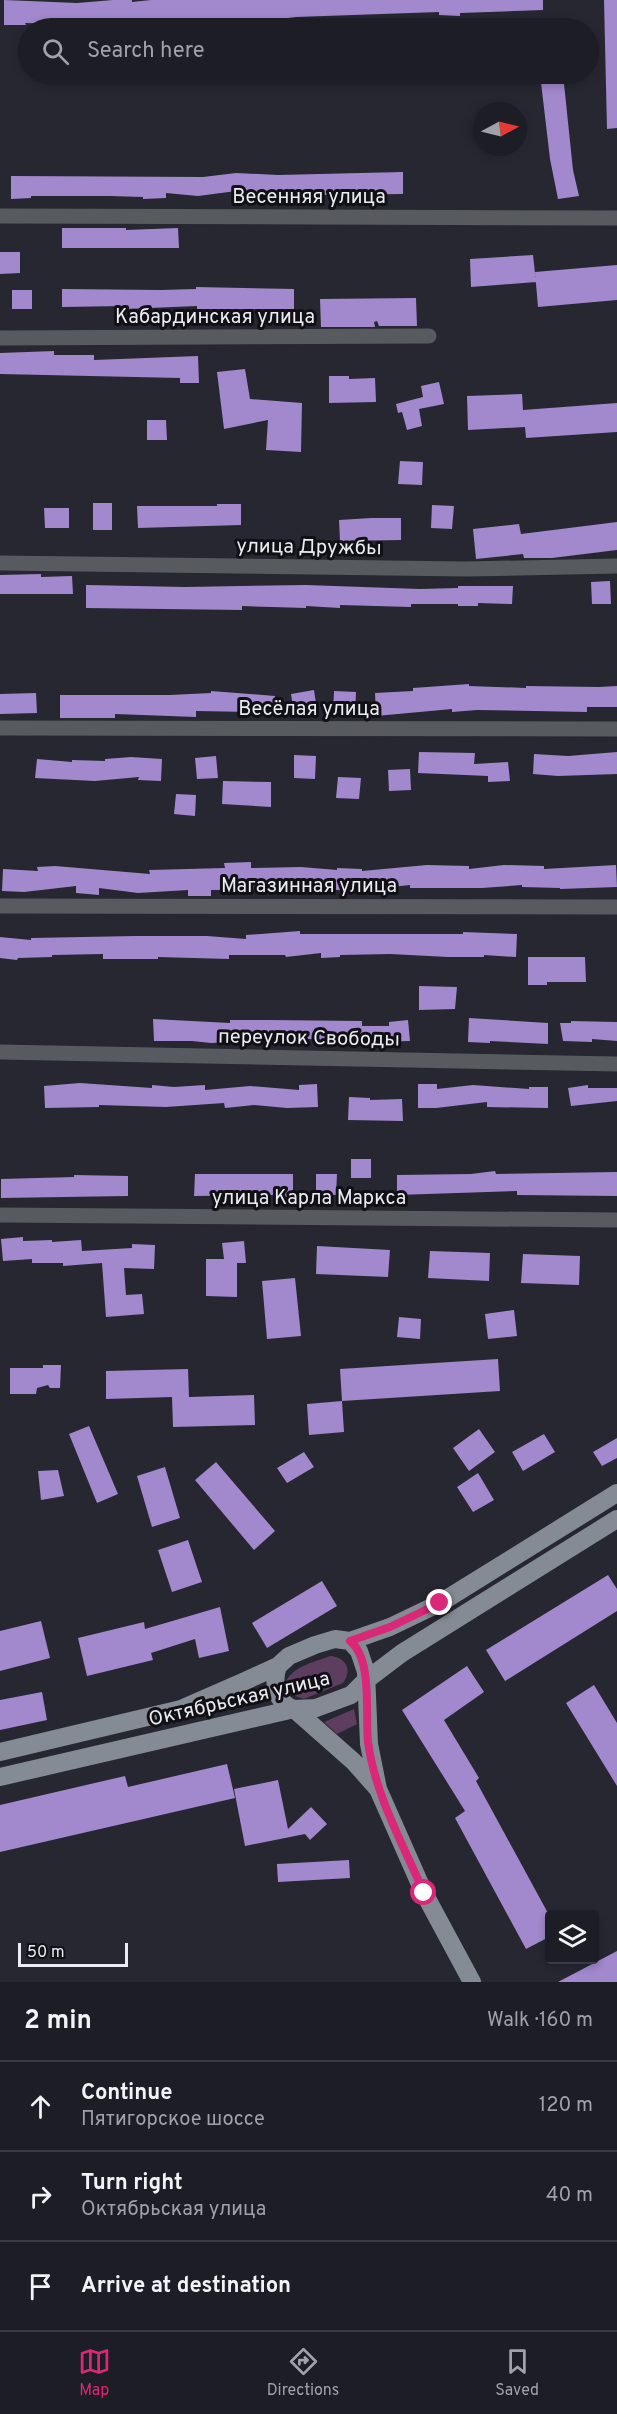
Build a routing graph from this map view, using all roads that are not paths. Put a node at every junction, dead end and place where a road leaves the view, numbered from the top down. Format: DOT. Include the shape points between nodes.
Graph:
graph roads {
  1 [pos="0,216"];
  2 [pos="617,218"];
  3 [pos="429,336"];
  4 [pos="0,338"];
  5 [pos="0,563"];
  6 [pos="617,566"];
  7 [pos="0,728"];
  8 [pos="617,729"];
  9 [pos="0,906"];
  10 [pos="617,907"];
  11 [pos="0,1052"];
  12 [pos="617,1064"];
  13 [pos="0,1215"];
  14 [pos="617,1220"];
  15 [pos="617,1493"];
  16 [pos="617,1519"];
  17 [pos="350,1641"];
  18 [pos="278,1666"];
  19 [pos="365,1681"];
  20 [pos="294,1710"];
  21 [pos="0,1752"];
  22 [pos="0,1777"];
  23 [pos="378,1789"];
  24 [pos="472,1982"];
  1 -- 2 [label="street, Весенняя улица"];
  3 -- 4 [label="street, Кабардинская улица"];
  5 -- 6 [label="street, улица Дружбы" via="466,569"];
  7 -- 8 [label="street, Весёлая улица"];
  9 -- 10 [label="street, Магазинная улица"];
  11 -- 12 [label="street, переулок Свободы"];
  13 -- 14 [label="street, улица Карла Маркса"];
  15 -- 17 [label="main road, Октябрьская улица" via="440,1603"];
  16 -- 19 [label="main road, Октябрьская улица" via="418,1642"];
  17 -- 18 [label="main road, Октябрьская улица" via="325,1641 297,1652"];
  17 -- 19 [label="main road" via="363,1660"];
  18 -- 20 [label="main road" via="278,1694 286,1707"];
  18 -- 21 [label="main road, Октябрьская улица" via="181,1709"];
  19 -- 20 [label="main road, Октябрьская улица" via="351,1695 337,1701"];
  19 -- 23 [label="main road" via="369,1744"];
  20 -- 22 [label="main road, Октябрьская улица"];
  20 -- 23 [label="main road" via="354,1762"];
  23 -- 24 [label="main road" via="424,1893"];
}
